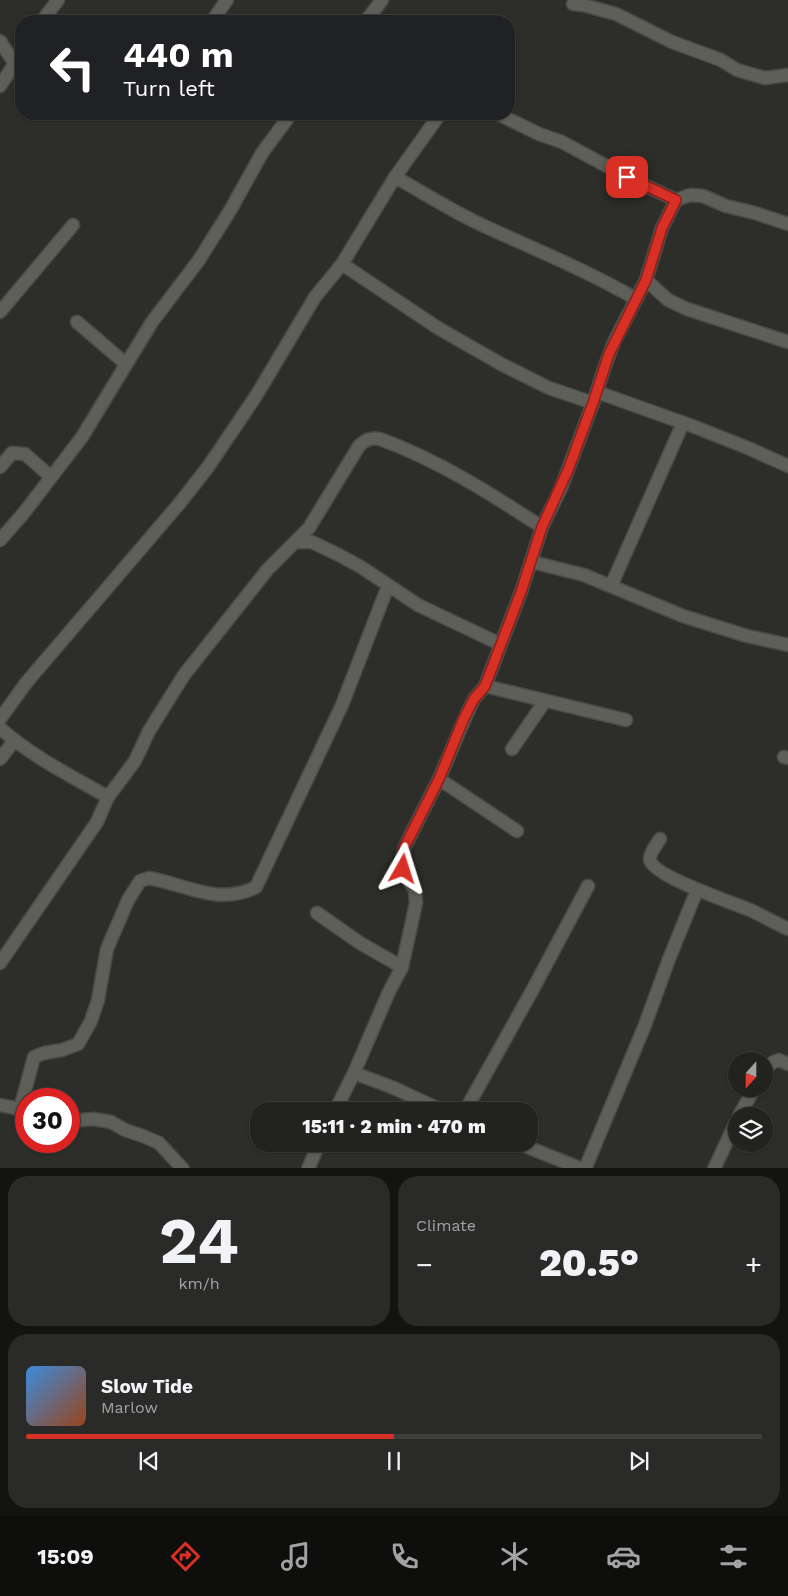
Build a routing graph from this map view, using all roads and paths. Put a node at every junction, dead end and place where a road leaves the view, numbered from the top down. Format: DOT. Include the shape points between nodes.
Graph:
graph roads {
  1 [pos="58,0"];
  2 [pos="226,0"];
  3 [pos="382,0"];
  4 [pos="573,4"];
  5 [pos="47,15"];
  6 [pos="216,15"];
  7 [pos="371,15"];
  8 [pos="0,41"];
  9 [pos="15,56"];
  10 [pos="15,64"];
  11 [pos="788,75"];
  12 [pos="0,86"];
  13 [pos="287,120"];
  14 [pos="436,120"];
  15 [pos="510,120"];
  16 [pos="395,177"];
  17 [pos="676,200"];
  18 [pos="788,224"];
  19 [pos="73,225"];
  20 [pos="342,264"];
  21 [pos="646,280"];
  22 [pos="636,299"];
  23 [pos="0,312"];
  24 [pos="77,322"];
  25 [pos="788,342"];
  26 [pos="126,364"];
  27 [pos="595,398"];
  28 [pos="683,423"];
  29 [pos="788,466"];
  30 [pos="0,467"];
  31 [pos="51,477"];
  32 [pos="542,527"];
  33 [pos="0,540"];
  34 [pos="296,542"];
  35 [pos="532,562"];
  36 [pos="388,586"];
  37 [pos="611,586"];
  38 [pos="500,644"];
  39 [pos="788,645"];
  40 [pos="485,686"];
  41 [pos="545,701"];
  42 [pos="0,719"];
  43 [pos="626,720"];
  44 [pos="0,728"];
  45 [pos="14,741"];
  46 [pos="512,749"];
  47 [pos="0,759"];
  48 [pos="439,779"];
  49 [pos="108,797"];
  50 [pos="517,831"];
  51 [pos="660,839"];
  52 [pos="588,886"];
  53 [pos="697,890"];
  54 [pos="317,912"];
  55 [pos="788,929"];
  56 [pos="4,949"];
  57 [pos="0,964"];
  58 [pos="402,967"];
  59 [pos="773,1062"];
  60 [pos="788,1064"];
  61 [pos="354,1073"];
  62 [pos="28,1088"];
  63 [pos="340,1102"];
  64 [pos="424,1102"];
  65 [pos="469,1102"];
  66 [pos="0,1105"];
  67 [pos="15,1109"];
  68 [pos="80,1120"];
  69 [pos="728,1139"];
  70 [pos="538,1151"];
  71 [pos="316,1152"];
  72 [pos="182,1168"];
  73 [pos="308,1168"];
  74 [pos="584,1168"];
  75 [pos="714,1168"];
  1 -- 5 [label="street"];
  2 -- 6 [label="street"];
  3 -- 7 [label="street"];
  4 -- 11 [label="street" via="616,14 737,70 765,78"];
  8 -- 9 [label="street"];
  10 -- 12 [label="street"];
  13 -- 26 [label="street" via="262,153 199,260 152,322"];
  14 -- 16 [label="street"];
  15 -- 17 [label="street" via="562,142"];
  16 -- 20 [label="street"];
  16 -- 22 [label="street" via="481,225 602,279"];
  17 -- 18 [label="street" via="690,195 703,196"];
  17 -- 21 [label="street" via="662,228"];
  19 -- 23 [label="street"];
  20 -- 27 [label="street" via="430,323 501,364 549,388"];
  20 -- 42 [label="street" via="315,297 256,396 208,467 26,683"];
  21 -- 22 [label="street"];
  21 -- 25 [label="street" via="668,300 687,309"];
  22 -- 27 [label="street" via="614,342"];
  24 -- 26 [label="street"];
  26 -- 31 [label="street" via="82,437"];
  27 -- 28 [label="street"];
  27 -- 32 [label="street" via="561,488"];
  28 -- 29 [label="street"];
  28 -- 37 [label="street"];
  30 -- 31 [label="street" via="12,453 25,454"];
  31 -- 33 [label="street"];
  32 -- 34 [label="street" via="437,464 396,444 372,438 359,446 310,528"];
  32 -- 35 [label="street"];
  34 -- 36 [label="street" via="312,542 361,567"];
  34 -- 49 [label="street" via="268,569 184,674 149,731 135,761"];
  35 -- 37 [label="street" via="558,567"];
  35 -- 38 [label="street"];
  36 -- 38 [label="street" via="418,605"];
  36 -- 62 [label="street" via="342,705 256,887 235,896 214,895 162,880 149,878 140,881 106,949 91,1022 78,1044 34,1057"];
  37 -- 39 [label="street" via="683,616"];
  38 -- 40 [label="street"];
  40 -- 41 [label="street"];
  40 -- 48 [label="street" via="464,718"];
  41 -- 43 [label="street"];
  41 -- 46 [label="street"];
  44 -- 45 [label="street"];
  45 -- 47 [label="street"];
  45 -- 49 [label="street"];
  48 -- 50 [label="street"];
  48 -- 58 [label="street" via="404,848 403,869 415,891 416,904"];
  49 -- 56 [label="street" via="97,822"];
  51 -- 53 [label="street" via="650,861"];
  52 -- 65 [label="street"];
  53 -- 55 [label="street"];
  53 -- 74 [label="street" via="645,1025"];
  54 -- 58 [label="street" via="360,943"];
  56 -- 57 [label="street"];
  58 -- 61 [label="street"];
  59 -- 60 [label="street" via="779,1060"];
  61 -- 63 [label="street"];
  61 -- 64 [label="street"];
  66 -- 67 [label="street"];
  68 -- 72 [label="street" via="111,1122 159,1143"];
  69 -- 75 [label="street"];
  70 -- 74 [label="street"];
  71 -- 73 [label="street"];
}
